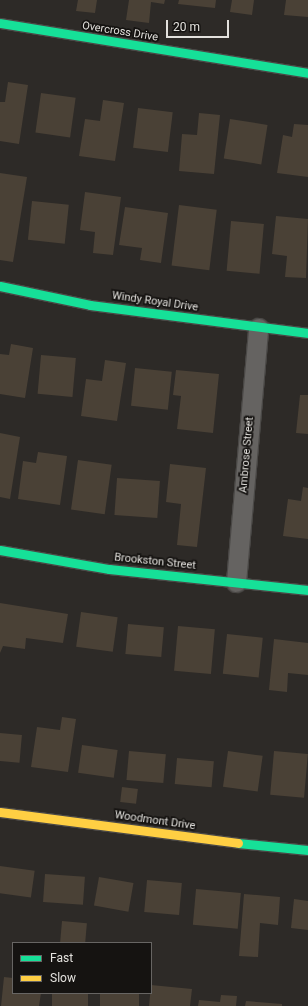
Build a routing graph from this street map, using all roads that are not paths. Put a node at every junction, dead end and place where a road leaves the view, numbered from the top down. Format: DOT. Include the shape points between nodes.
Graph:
graph roads {
  1 [pos="0,23"];
  2 [pos="308,73"];
  3 [pos="0,286"];
  4 [pos="258,328"];
  5 [pos="308,333"];
  6 [pos="0,550"];
  7 [pos="236,582"];
  8 [pos="308,590"];
  9 [pos="0,812"];
  10 [pos="308,850"];
  1 -- 2 [label="street, Overcross Drive"];
  3 -- 4 [label="street, Windy Royal Drive" via="90,305"];
  4 -- 5 [label="street, Windy Royal Drive"];
  4 -- 7 [label="street, Ambrose Street"];
  6 -- 7 [label="street, Brookston Street" via="109,569"];
  7 -- 8 [label="street, Brookston Street"];
  9 -- 10 [label="street, Woodmont Drive" via="208,840"];
}
